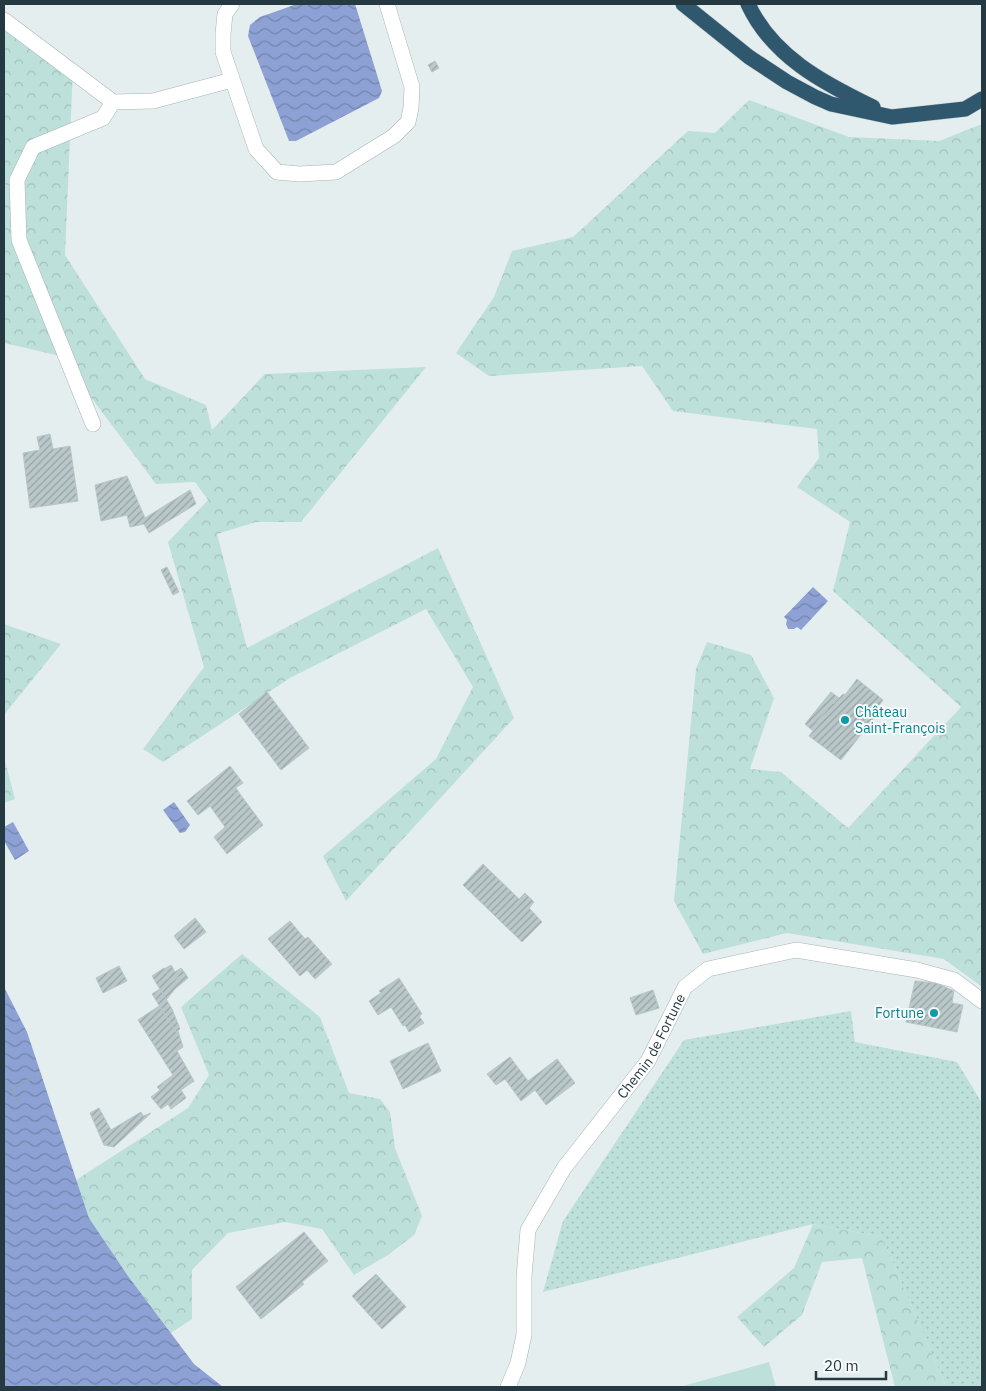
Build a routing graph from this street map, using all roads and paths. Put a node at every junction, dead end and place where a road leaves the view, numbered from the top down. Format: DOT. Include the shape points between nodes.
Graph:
graph roads {
  1 [pos="232,4"];
  2 [pos="387,4"];
  3 [pos="683,4"];
  4 [pos="748,4"];
  5 [pos="4,20"];
  6 [pos="232,80"];
  7 [pos="982,99"];
  8 [pos="113,102"];
  9 [pos="892,116"];
  10 [pos="93,424"];
  11 [pos="982,1001"];
  12 [pos="41,1074"];
  13 [pos="4,1077"];
  14 [pos="10,1089"];
  15 [pos="19,1104"];
  16 [pos="508,1387"];
  1 -- 6 [label="street" via="226,14 223,34 223,52"];
  2 -- 6 [label="street" via="412,87 408,122 394,136 336,172 277,172 256,149"];
  3 -- 9 [label="highway" via="749,57 815,98"];
  4 -- 9 [label="highway" via="776,45 793,61 846,94"];
  5 -- 8 [label="street"];
  6 -- 8 [label="street" via="153,101"];
  7 -- 9 [label="highway" via="965,109"];
  8 -- 10 [label="street" via="103,118 33,147 17,180 19,240"];
  11 -- 16 [label="street, Chemin de Fortune" via="954,980 918,970 796,950 708,969 685,987 648,1061 564,1168 528,1230 524,1335"];
  12 -- 14 [label="path"];
  13 -- 14 [label="path"];
  14 -- 15 [label="path"];
}
